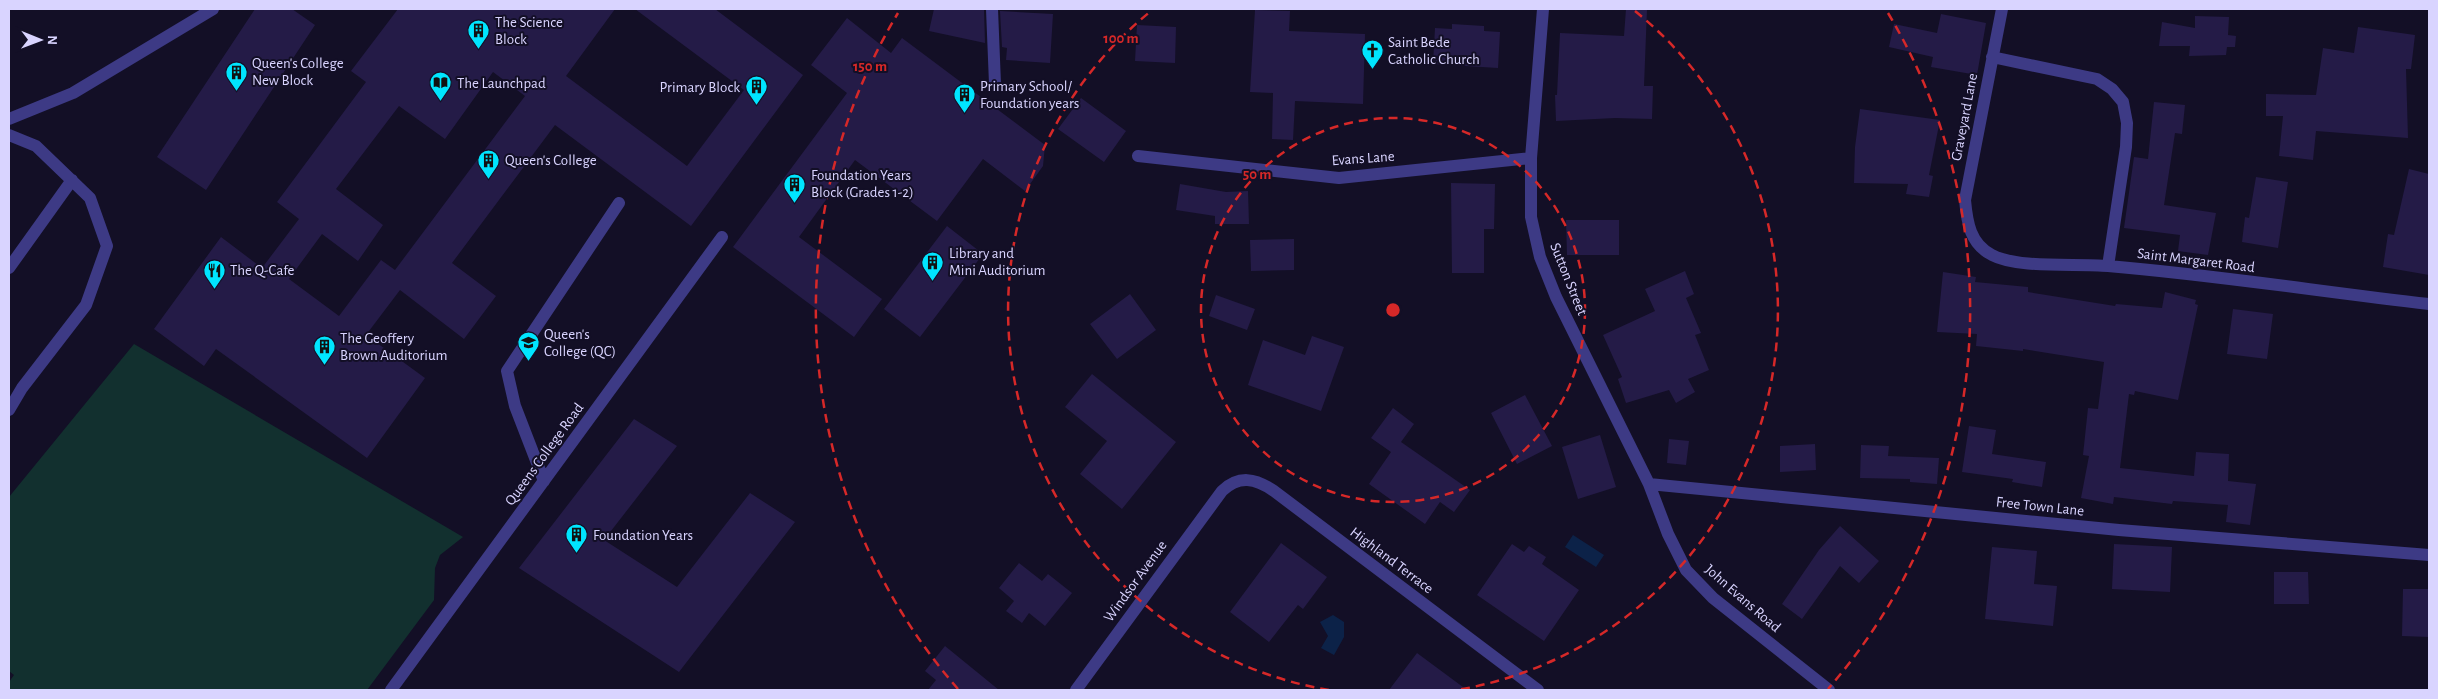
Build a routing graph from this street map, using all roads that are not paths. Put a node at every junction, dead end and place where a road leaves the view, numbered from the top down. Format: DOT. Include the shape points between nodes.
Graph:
graph roads {
  1 [pos="213,9"];
  2 [pos="992,9"];
  3 [pos="1543,9"];
  4 [pos="2002,9"];
  5 [pos="1992,57"];
  6 [pos="995,84"];
  7 [pos="9,119"];
  8 [pos="9,135"];
  9 [pos="1138,156"];
  10 [pos="1531,158"];
  11 [pos="72,180"];
  12 [pos="619,203"];
  13 [pos="1970,232"];
  14 [pos="722,236"];
  15 [pos="2108,266"];
  16 [pos="9,268"];
  17 [pos="2429,304"];
  18 [pos="9,410"];
  19 [pos="544,481"];
  20 [pos="1649,484"];
  21 [pos="1222,491"];
  22 [pos="2429,555"];
  23 [pos="391,690"];
  24 [pos="1076,690"];
  25 [pos="1538,690"];
  26 [pos="1829,690"];
  1 -- 7 [label="street" via="73,93"];
  2 -- 6 [label="street"];
  3 -- 10 [label="street, Sutton Street"];
  4 -- 5 [label="street, Graveyard Lane"];
  5 -- 13 [label="street, Graveyard Lane" via="1964,200"];
  5 -- 15 [label="street" via="2097,78 2123,102 2127,122 2126,147"];
  8 -- 11 [label="street" via="36,146"];
  9 -- 10 [label="street, Evans Lane" via="1339,178"];
  10 -- 20 [label="street, Sutton Street" via="1530,217 1540,257 1556,297"];
  11 -- 16 [label="street"];
  11 -- 18 [label="street" via="90,198 107,246 86,305 22,388"];
  12 -- 19 [label="street" via="507,371 515,406"];
  13 -- 15 [label="street, Saint Margaret Road" via="1990,254 2002,259"];
  14 -- 19 [label="street, Queens College Road"];
  15 -- 17 [label="street, Saint Margaret Road"];
  19 -- 23 [label="street, Queens College Road"];
  20 -- 22 [label="street, Free Town Lane" via="2118,530"];
  20 -- 26 [label="street, John Evans Road" via="1686,570 1713,598"];
  21 -- 24 [label="street, Windsor Avenue"];
  21 -- 25 [label="street, Highland Terrace" via="1242,480 1265,485"];
}
